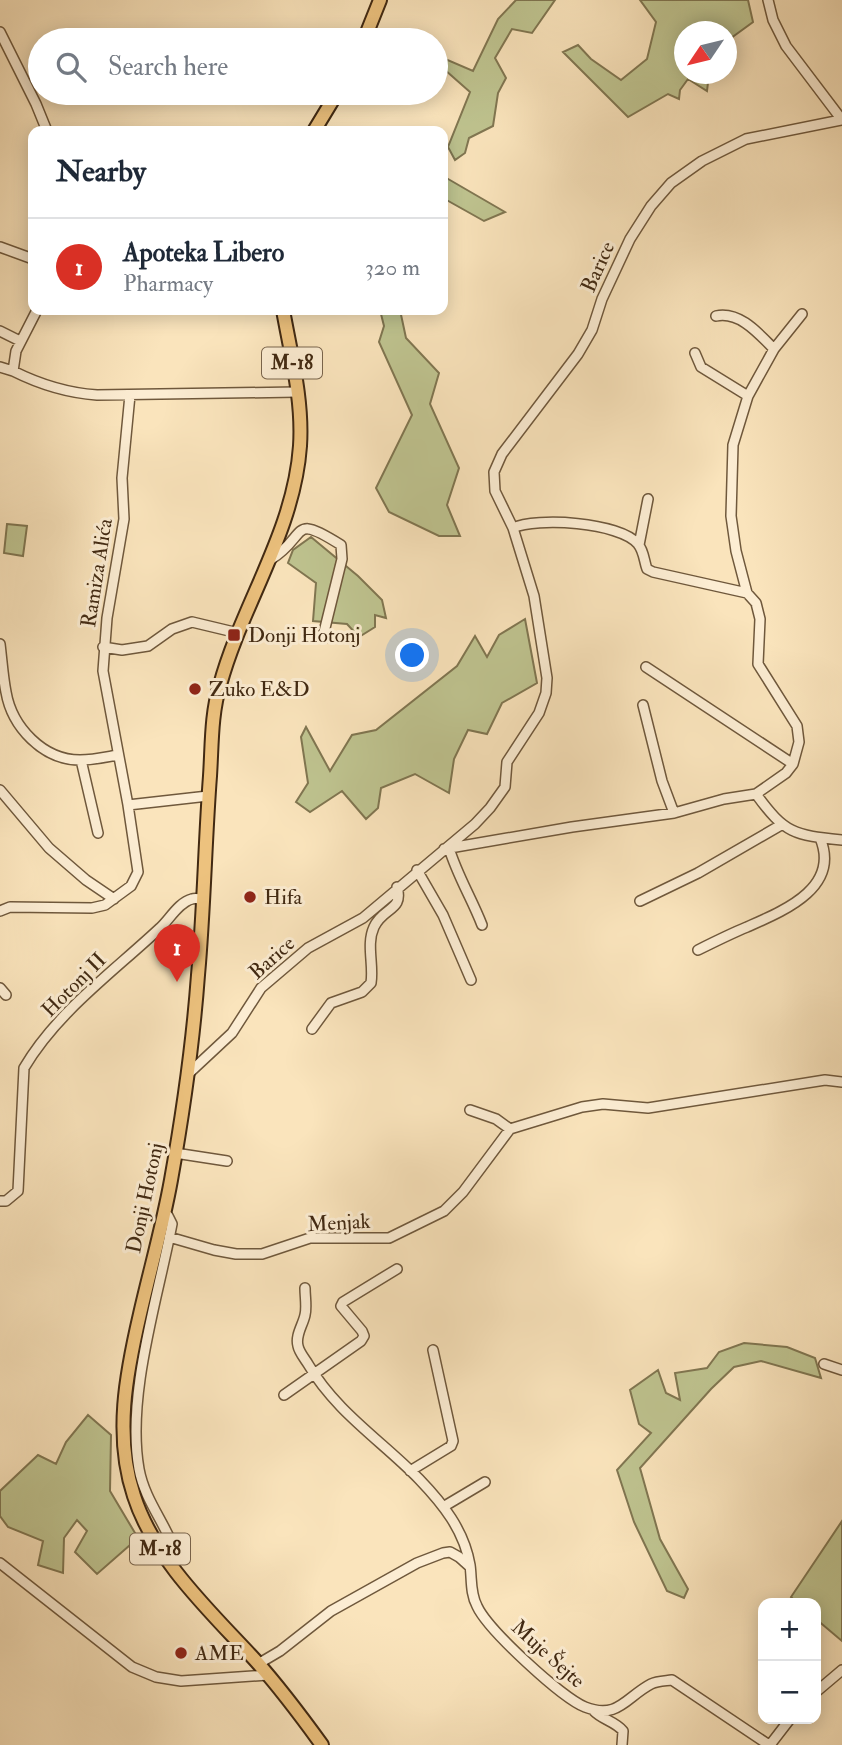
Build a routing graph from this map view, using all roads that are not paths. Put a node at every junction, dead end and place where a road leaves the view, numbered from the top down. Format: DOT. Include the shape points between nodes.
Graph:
graph roads {
  1 [pos="380,0"];
  2 [pos="768,0"];
  3 [pos="369,28"];
  4 [pos="0,32"];
  5 [pos="28,88"];
  6 [pos="36,105"];
  7 [pos="330,105"];
  8 [pos="841,120"];
  9 [pos="45,126"];
  10 [pos="317,126"];
  11 [pos="0,247"];
  12 [pos="28,257"];
  13 [pos="802,314"];
  14 [pos="34,315"];
  15 [pos="283,315"];
  16 [pos="716,316"];
  17 [pos="0,331"];
  18 [pos="20,341"];
  19 [pos="774,349"];
  20 [pos="695,353"];
  21 [pos="0,367"];
  22 [pos="13,371"];
  23 [pos="298,392"];
  24 [pos="131,395"];
  25 [pos="748,396"];
  26 [pos="648,499"];
  27 [pos="513,527"];
  28 [pos="639,545"];
  29 [pos="270,560"];
  30 [pos="747,593"];
  31 [pos="238,633"];
  32 [pos="325,638"];
  33 [pos="0,644"];
  34 [pos="103,647"];
  35 [pos="646,667"];
  36 [pos="643,705"];
  37 [pos="118,755"];
  38 [pos="81,760"];
  39 [pos="793,764"];
  40 [pos="0,790"];
  41 [pos="756,794"];
  42 [pos="208,796"];
  43 [pos="128,805"];
  44 [pos="674,813"];
  45 [pos="781,825"];
  46 [pos="98,833"];
  47 [pos="820,838"];
  48 [pos="842,840"];
  49 [pos="446,849"];
  50 [pos="417,870"];
  51 [pos="397,887"];
  52 [pos="114,899"];
  53 [pos="203,899"];
  54 [pos="640,901"];
  55 [pos="0,911"];
  56 [pos="482,925"];
  57 [pos="698,950"];
  58 [pos="471,980"];
  59 [pos="312,1029"];
  60 [pos="187,1074"];
  61 [pos="842,1082"];
  62 [pos="470,1110"];
  63 [pos="510,1129"];
  64 [pos="175,1153"];
  65 [pos="227,1161"];
  66 [pos="0,1201"];
  67 [pos="164,1212"];
  68 [pos="169,1237"];
  69 [pos="397,1269"];
  70 [pos="305,1288"];
  71 [pos="433,1350"];
  72 [pos="824,1364"];
  73 [pos="842,1370"];
  74 [pos="314,1373"];
  75 [pos="284,1395"];
  76 [pos="410,1471"];
  77 [pos="485,1482"];
  78 [pos="443,1507"];
  79 [pos="0,1563"];
  80 [pos="172,1565"];
  81 [pos="470,1567"];
  82 [pos="258,1664"];
  83 [pos="842,1670"];
  84 [pos="268,1675"];
  85 [pos="821,1688"];
  86 [pos="592,1709"];
  87 [pos="786,1724"];
  88 [pos="323,1745"];
  89 [pos="622,1745"];
  90 [pos="769,1745"];
  1 -- 3 [label="main road"];
  2 -- 8 [label="street" via="786,46"];
  4 -- 5 [label="street"];
  6 -- 9 [label="street"];
  7 -- 10 [label="main road"];
  8 -- 27 [label="street, Barice" via="746,139 671,183 651,206 629,239 578,354 502,454 494,472 495,491"];
  11 -- 12 [label="street"];
  13 -- 19 [label="street"];
  14 -- 18 [label="street"];
  15 -- 23 [label="main road, Donji Hotonj / M-18"];
  16 -- 19 [label="street" via="735,316"];
  17 -- 18 [label="street"];
  18 -- 22 [label="street"];
  19 -- 25 [label="street"];
  20 -- 25 [label="street" via="701,367"];
  21 -- 22 [label="street"];
  22 -- 24 [label="street" via="72,392"];
  23 -- 24 [label="street"];
  23 -- 29 [label="main road, Donji Hotonj / M-18" via="300,448 293,492"];
  24 -- 34 [label="street, Ramiza Alića" via="122,478 124,519"];
  25 -- 30 [label="street" via="733,445 731,516"];
  26 -- 28 [label="street"];
  27 -- 28 [label="street" via="524,522 563,522 604,527"];
  27 -- 49 [label="street, Barice" via="534,596 547,693 507,762 500,796"];
  28 -- 30 [label="street" via="647,569 653,572"];
  29 -- 31 [label="main road, Donji Hotonj / M-18"];
  29 -- 32 [label="street, Donji Hotonj" via="306,528 315,528 341,545"];
  30 -- 39 [label="street" via="756,603 760,619 758,664 797,726 799,742"];
  31 -- 34 [label="street" via="192,622 148,646"];
  31 -- 42 [label="main road, Donji Hotonj / M-18" via="219,687"];
  33 -- 38 [label="street" via="6,692 20,728 38,745"];
  34 -- 37 [label="street, Ramiza Alića" via="104,689"];
  35 -- 39 [label="street"];
  36 -- 44 [label="street"];
  37 -- 38 [label="street"];
  37 -- 43 [label="street, Ramiza Alića"];
  38 -- 46 [label="street"];
  39 -- 41 [label="street, Barice"];
  40 -- 52 [label="street" via="49,848"];
  41 -- 44 [label="street, Barice"];
  41 -- 45 [label="street"];
  42 -- 43 [label="street"];
  42 -- 53 [label="main road, Donji Hotonj / M-18"];
  43 -- 52 [label="street, Ramiza Alića" via="138,872 131,886"];
  44 -- 49 [label="street, Barice"];
  45 -- 47 [label="street"];
  45 -- 54 [label="street"];
  47 -- 48 [label="street"];
  47 -- 57 [label="street" via="826,851 824,864 801,900"];
  49 -- 50 [label="street, Barice"];
  49 -- 56 [label="street"];
  50 -- 51 [label="street, Barice"];
  50 -- 58 [label="street" via="443,915"];
  51 -- 59 [label="street, Barice" via="399,901 373,928 371,983 362,992 331,1003"];
  51 -- 60 [label="street, Barice" via="363,918 308,948 261,988 232,1033"];
  52 -- 55 [label="street" via="92,908 9,907"];
  53 -- 60 [label="main road, Donji Hotonj / M-18"];
  53 -- 66 [label="street, Hotonj II" via="190,899 179,908 98,982 34,1050 24,1068 18,1191"];
  60 -- 64 [label="main road, Donji Hotonj / M-18"];
  61 -- 63 [label="street" via="825,1080 648,1108 603,1104 568,1109"];
  62 -- 63 [label="street"];
  63 -- 68 [label="street, Menjak" via="444,1211 389,1238 310,1238 262,1254 225,1252"];
  64 -- 65 [label="street"];
  64 -- 67 [label="main road, Donji Hotonj / M-18"];
  67 -- 68 [label="street" via="172,1224"];
  67 -- 80 [label="main road, Donji Hotonj / M-18" via="134,1341 123,1434 135,1500"];
  68 -- 80 [label="street" via="135,1427 139,1469 147,1498 174,1546 177,1558"];
  69 -- 74 [label="street" via="343,1302 341,1306 364,1336"];
  70 -- 74 [label="street, Muje Šejte" via="298,1346"];
  71 -- 76 [label="street" via="453,1441"];
  72 -- 73 [label="street"];
  74 -- 75 [label="street"];
  74 -- 76 [label="street, Muje Šejte" via="355,1422"];
  76 -- 78 [label="street, Muje Šejte"];
  77 -- 78 [label="street"];
  78 -- 81 [label="street, Muje Šejte" via="460,1531"];
  79 -- 84 [label="street" via="132,1667 181,1681"];
  80 -- 82 [label="main road, M-18"];
  81 -- 82 [label="street" via="450,1552 417,1563 331,1611"];
  81 -- 86 [label="street, Muje Šejte" via="472,1592 485,1619 559,1690"];
  82 -- 84 [label="main road, M-18"];
  83 -- 85 [label="street"];
  84 -- 88 [label="main road, M-18"];
  86 -- 89 [label="street" via="598,1717 618,1725 623,1731"];
  86 -- 90 [label="street, Muje Šejte" via="615,1710 653,1683 672,1680"];
  87 -- 90 [label="street, Muje Šejte"];
}
